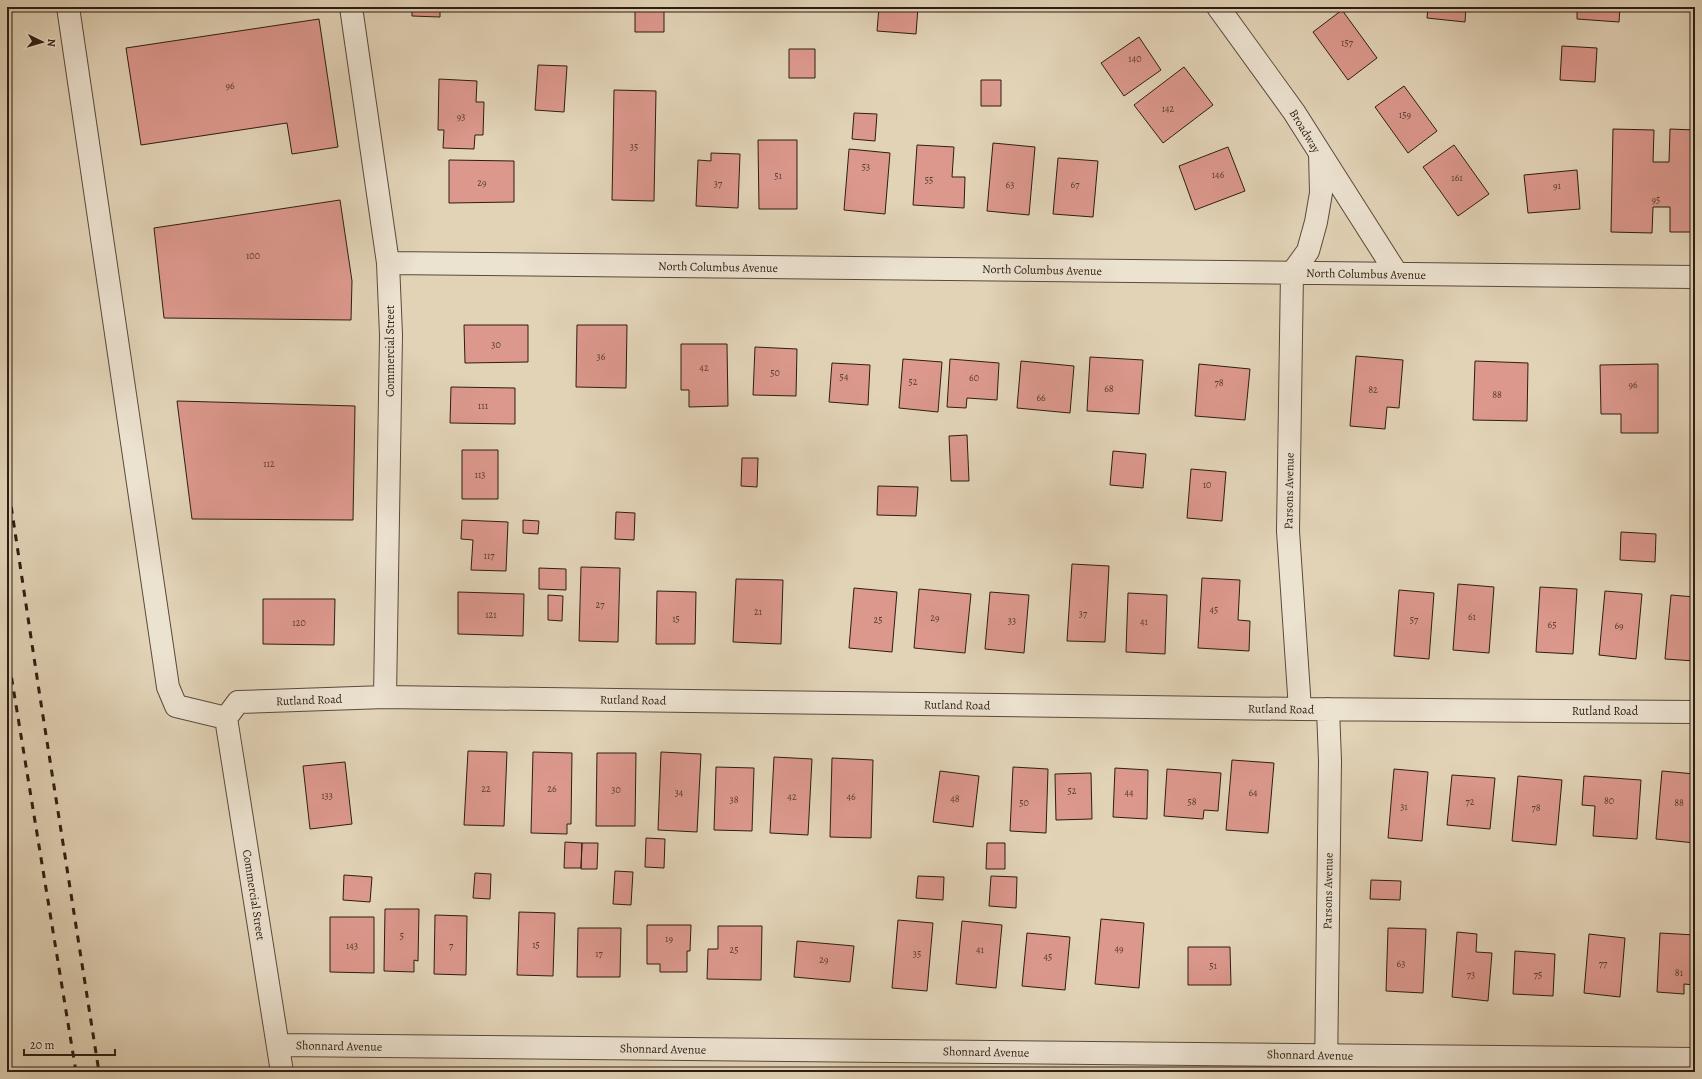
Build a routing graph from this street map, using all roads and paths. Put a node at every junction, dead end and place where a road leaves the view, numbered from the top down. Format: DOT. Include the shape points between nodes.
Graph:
graph roads {
  1 [pos="68,7"];
  2 [pos="351,7"];
  3 [pos="1218,7"];
  4 [pos="1320,153"];
  5 [pos="388,263"];
  6 [pos="1292,273"];
  7 [pos="1397,274"];
  8 [pos="1695,277"];
  9 [pos="385,697"];
  10 [pos="1300,709"];
  11 [pos="1328,709"];
  12 [pos="1695,712"];
  13 [pos="226,718"];
  14 [pos="278,1045"];
  15 [pos="1695,1059"];
  16 [pos="1326,1064"];
  17 [pos="282,1072"];
  1 -- 13 [label="street" via="168,687 176,706"];
  2 -- 5 [label="street, Commercial Street"];
  3 -- 4 [label="street, Broadway" via="1294,112"];
  4 -- 6 [label="street, Broadway" via="1321,193 1316,222 1308,250"];
  4 -- 7 [label="street"];
  5 -- 6 [label="street, North Columbus Avenue"];
  5 -- 9 [label="street, Commercial Street" via="391,334"];
  6 -- 7 [label="street, North Columbus Avenue"];
  6 -- 10 [label="street, Parsons Avenue" via="1288,531"];
  7 -- 8 [label="street, North Columbus Avenue"];
  9 -- 10 [label="street, Rutland Road"];
  9 -- 13 [label="street, Rutland Road" via="238,702"];
  10 -- 11 [label="street, Rutland Road"];
  11 -- 12 [label="street, Rutland Road"];
  11 -- 16 [label="street, Parsons Avenue" via="1330,762"];
  13 -- 14 [label="street, Commercial Street"];
  14 -- 16 [label="street, Shonnard Avenue"];
  14 -- 17 [label="street, Commercial Street"];
  15 -- 16 [label="street, Shonnard Avenue"];
}
